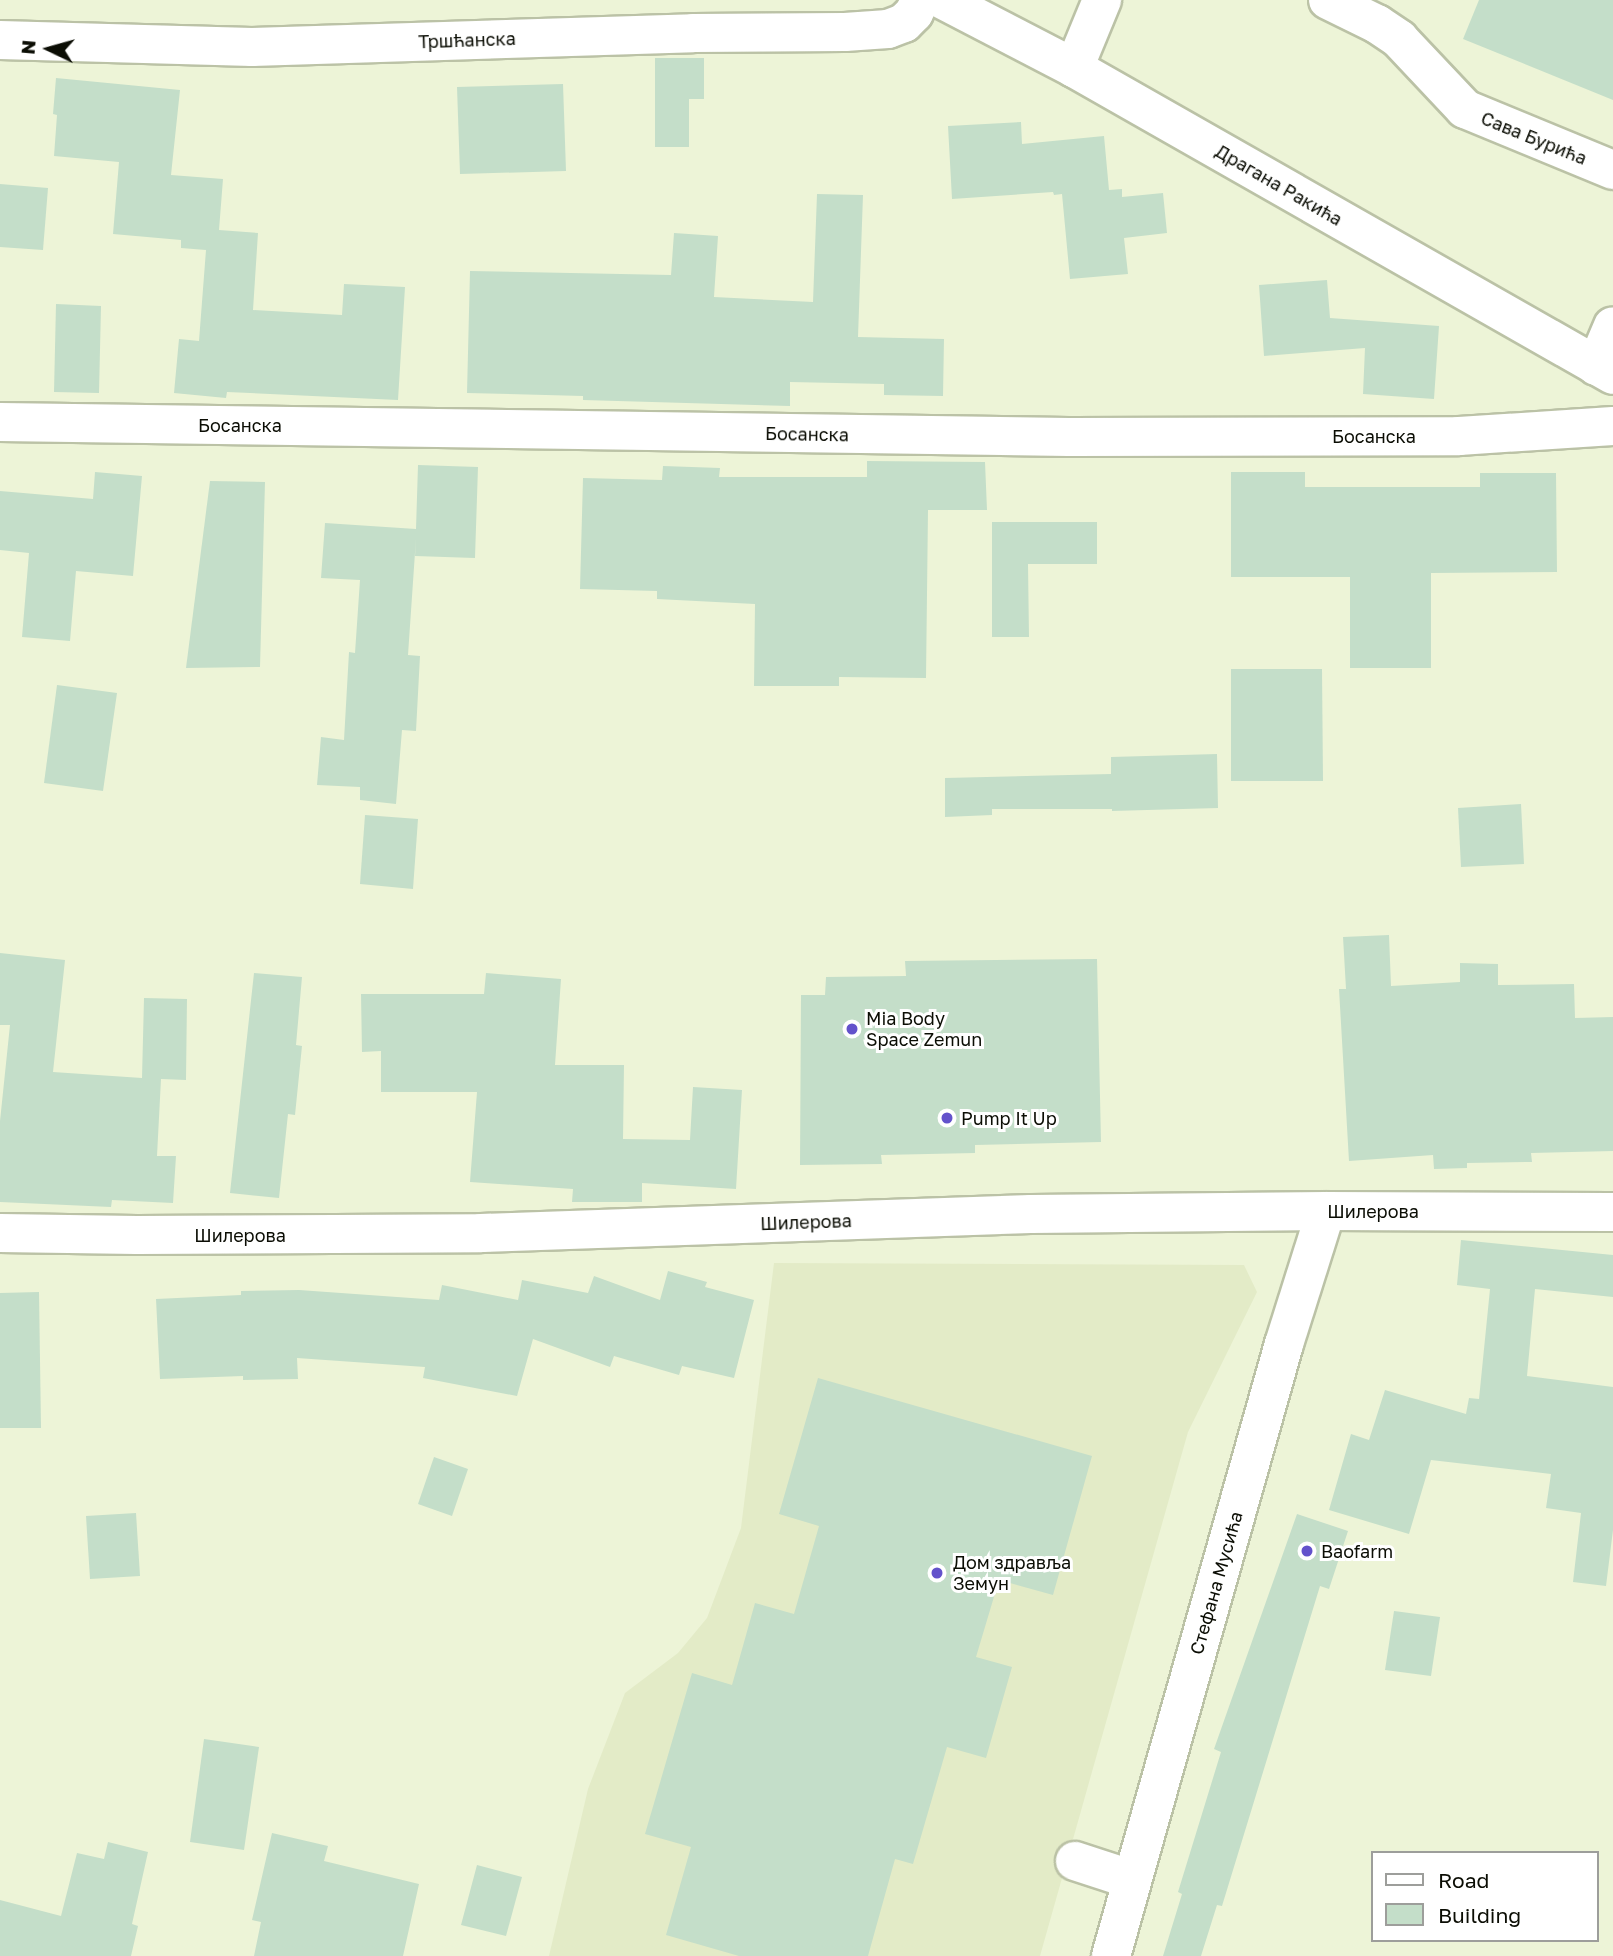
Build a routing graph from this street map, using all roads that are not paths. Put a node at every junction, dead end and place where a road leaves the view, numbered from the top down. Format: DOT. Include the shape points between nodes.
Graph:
graph roads {
  1 [pos="920,0"];
  2 [pos="943,0"];
  3 [pos="1102,0"];
  4 [pos="1328,0"];
  5 [pos="0,40"];
  6 [pos="1074,68"];
  7 [pos="1613,170"];
  8 [pos="1613,326"];
  9 [pos="1605,371"];
  10 [pos="0,422"];
  11 [pos="1613,426"];
  12 [pos="1326,1211"];
  13 [pos="1613,1212"];
  14 [pos="0,1233"];
  15 [pos="1075,1861"];
  16 [pos="1130,1879"];
  17 [pos="1111,1956"];
  1 -- 5 [label="street, Тршћанска" via="904,23 888,29 845,32 252,47"];
  2 -- 6 [label="street, Драгана Ракића"];
  3 -- 6 [label="street"];
  4 -- 7 [label="street, Сава Бурића" via="1399,39 1465,109"];
  6 -- 9 [label="street, Драгана Ракића"];
  8 -- 9 [label="street"];
  10 -- 11 [label="street, Босанска" via="1069,437 1459,436"];
  12 -- 13 [label="street, Шилерова"];
  12 -- 14 [label="street, Шилерова" via="1005,1215 481,1233"];
  12 -- 16 [label="street, Стефана Мусића"];
  15 -- 16 [label="street"];
  16 -- 17 [label="street, Стефана Мусића"];
}
